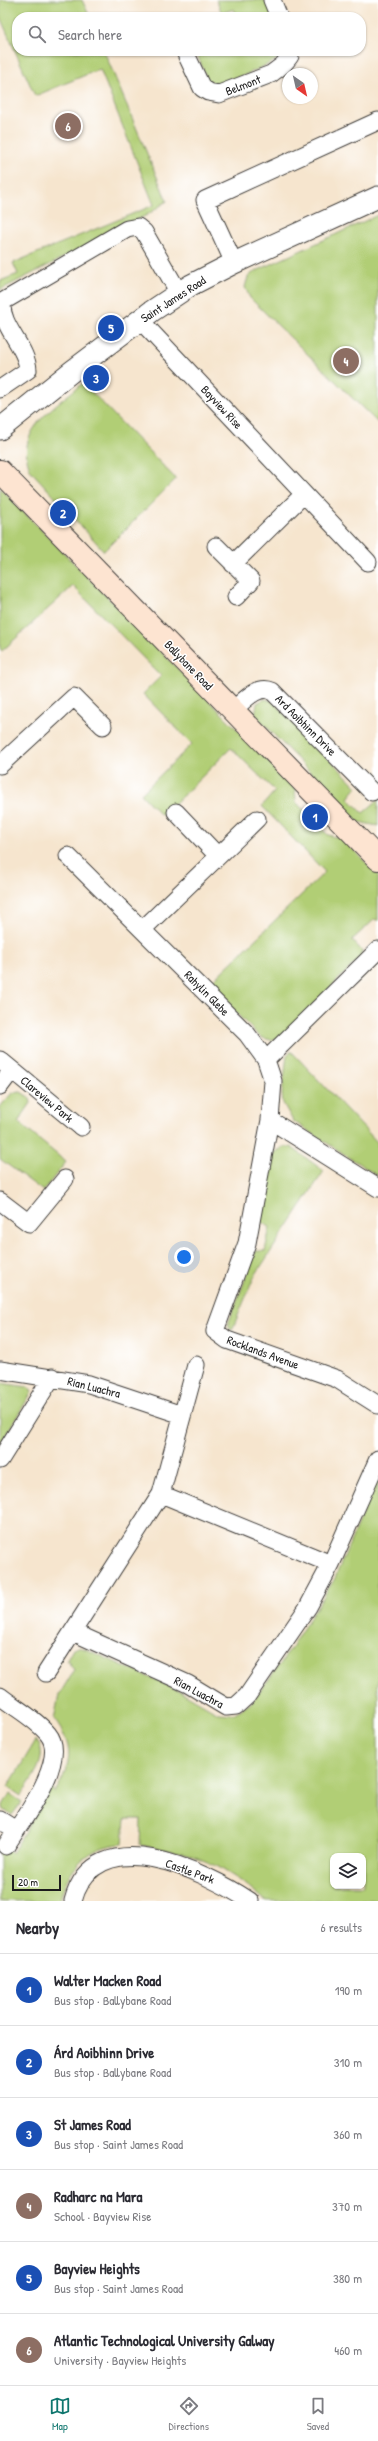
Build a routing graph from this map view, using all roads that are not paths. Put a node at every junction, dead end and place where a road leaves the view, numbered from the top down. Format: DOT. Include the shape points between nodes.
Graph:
graph roads {
  1 [pos="272,0"];
  2 [pos="277,12"];
  3 [pos="188,56"];
  4 [pos="290,56"];
  5 [pos="378,121"];
  6 [pos="378,197"];
  7 [pos="234,262"];
  8 [pos="179,293"];
  9 [pos="140,320"];
  10 [pos="0,389"];
  11 [pos="0,428"];
  12 [pos="0,471"];
  13 [pos="303,495"];
  14 [pos="216,546"];
  15 [pos="368,562"];
  16 [pos="233,564"];
  17 [pos="236,597"];
  18 [pos="233,710"];
  19 [pos="103,726"];
  20 [pos="1,764"];
  21 [pos="372,792"];
  22 [pos="176,812"];
  23 [pos="257,819"];
  24 [pos="376,853"];
  25 [pos="68,856"];
  26 [pos="218,856"];
  27 [pos="143,929"];
  28 [pos="378,950"];
  29 [pos="266,1060"];
  30 [pos="6,1065"];
  31 [pos="0,1086"];
  32 [pos="270,1120"];
  33 [pos="81,1127"];
  34 [pos="66,1179"];
  35 [pos="378,1188"];
  36 [pos="0,1202"];
  37 [pos="241,1261"];
  38 [pos="196,1365"];
  39 [pos="0,1370"];
  40 [pos="52,1377"];
  41 [pos="378,1405"];
  42 [pos="182,1415"];
  43 [pos="378,1459"];
  44 [pos="0,1460"];
  45 [pos="161,1494"];
  46 [pos="332,1564"];
  47 [pos="73,1632"];
  48 [pos="46,1673"];
  49 [pos="0,1696"];
  50 [pos="0,1820"];
  51 [pos="16,1830"];
  52 [pos="6,1846"];
  53 [pos="72,1901"];
  54 [pos="250,1901"];
  1 -- 2 [label="street"];
  3 -- 4 [label="street, Belmont" via="202,88 219,94 271,74"];
  5 -- 7 [label="street" via="205,200"];
  6 -- 7 [label="street, Saint James Road"];
  7 -- 8 [label="street, Saint James Road"];
  8 -- 9 [label="street, Saint James Road"];
  8 -- 10 [label="street" via="144,232 138,227 127,229 2,302 2,317 24,355 28,370"];
  9 -- 11 [label="street, Saint James Road"];
  9 -- 13 [label="street, Bayview Rise"];
  12 -- 18 [label="main road, Ballybane Road"];
  13 -- 15 [label="street, Bayview Rise"];
  13 -- 16 [label="street"];
  14 -- 16 [label="street"];
  16 -- 17 [label="street" via="251,581"];
  18 -- 21 [label="street, Ard Aoibhinn Drive" via="252,693 265,690 272,692"];
  18 -- 24 [label="main road, Ballybane Road"];
  19 -- 20 [label="street" via="74,697"];
  22 -- 26 [label="street"];
  23 -- 26 [label="street"];
  25 -- 27 [label="street, Rahylin Glebe"];
  26 -- 27 [label="street"];
  27 -- 29 [label="street, Rahylin Glebe" via="247,1034"];
  28 -- 29 [label="street"];
  29 -- 32 [label="street, Rahylin Glebe" via="273,1081"];
  30 -- 31 [label="street, Clareview Park"];
  30 -- 33 [label="street, Clareview Park"];
  32 -- 35 [label="street"];
  32 -- 37 [label="street, Rahylin Glebe"];
  34 -- 36 [label="street" via="28,1223"];
  37 -- 41 [label="street, Rocklands Avenue" via="215,1326 219,1335 337,1379"];
  38 -- 42 [label="street"];
  39 -- 40 [label="street, Rian Luachra"];
  40 -- 42 [label="street, Rian Luachra" via="113,1391"];
  40 -- 44 [label="street, Rian Luachra"];
  42 -- 45 [label="street"];
  43 -- 46 [label="street, Rian Luachra"];
  45 -- 46 [label="street"];
  45 -- 47 [label="street"];
  46 -- 47 [label="street, Rian Luachra" via="280,1650 247,1696 236,1706 220,1705 188,1684"];
  47 -- 48 [label="street"];
  49 -- 51 [label="street" via="49,1735 54,1749 54,1762 50,1772"];
  50 -- 51 [label="street"];
  51 -- 52 [label="street"];
  53 -- 54 [label="street, Castle Park" via="82,1879 91,1871 101,1864 133,1857 169,1861 194,1870"];
}
